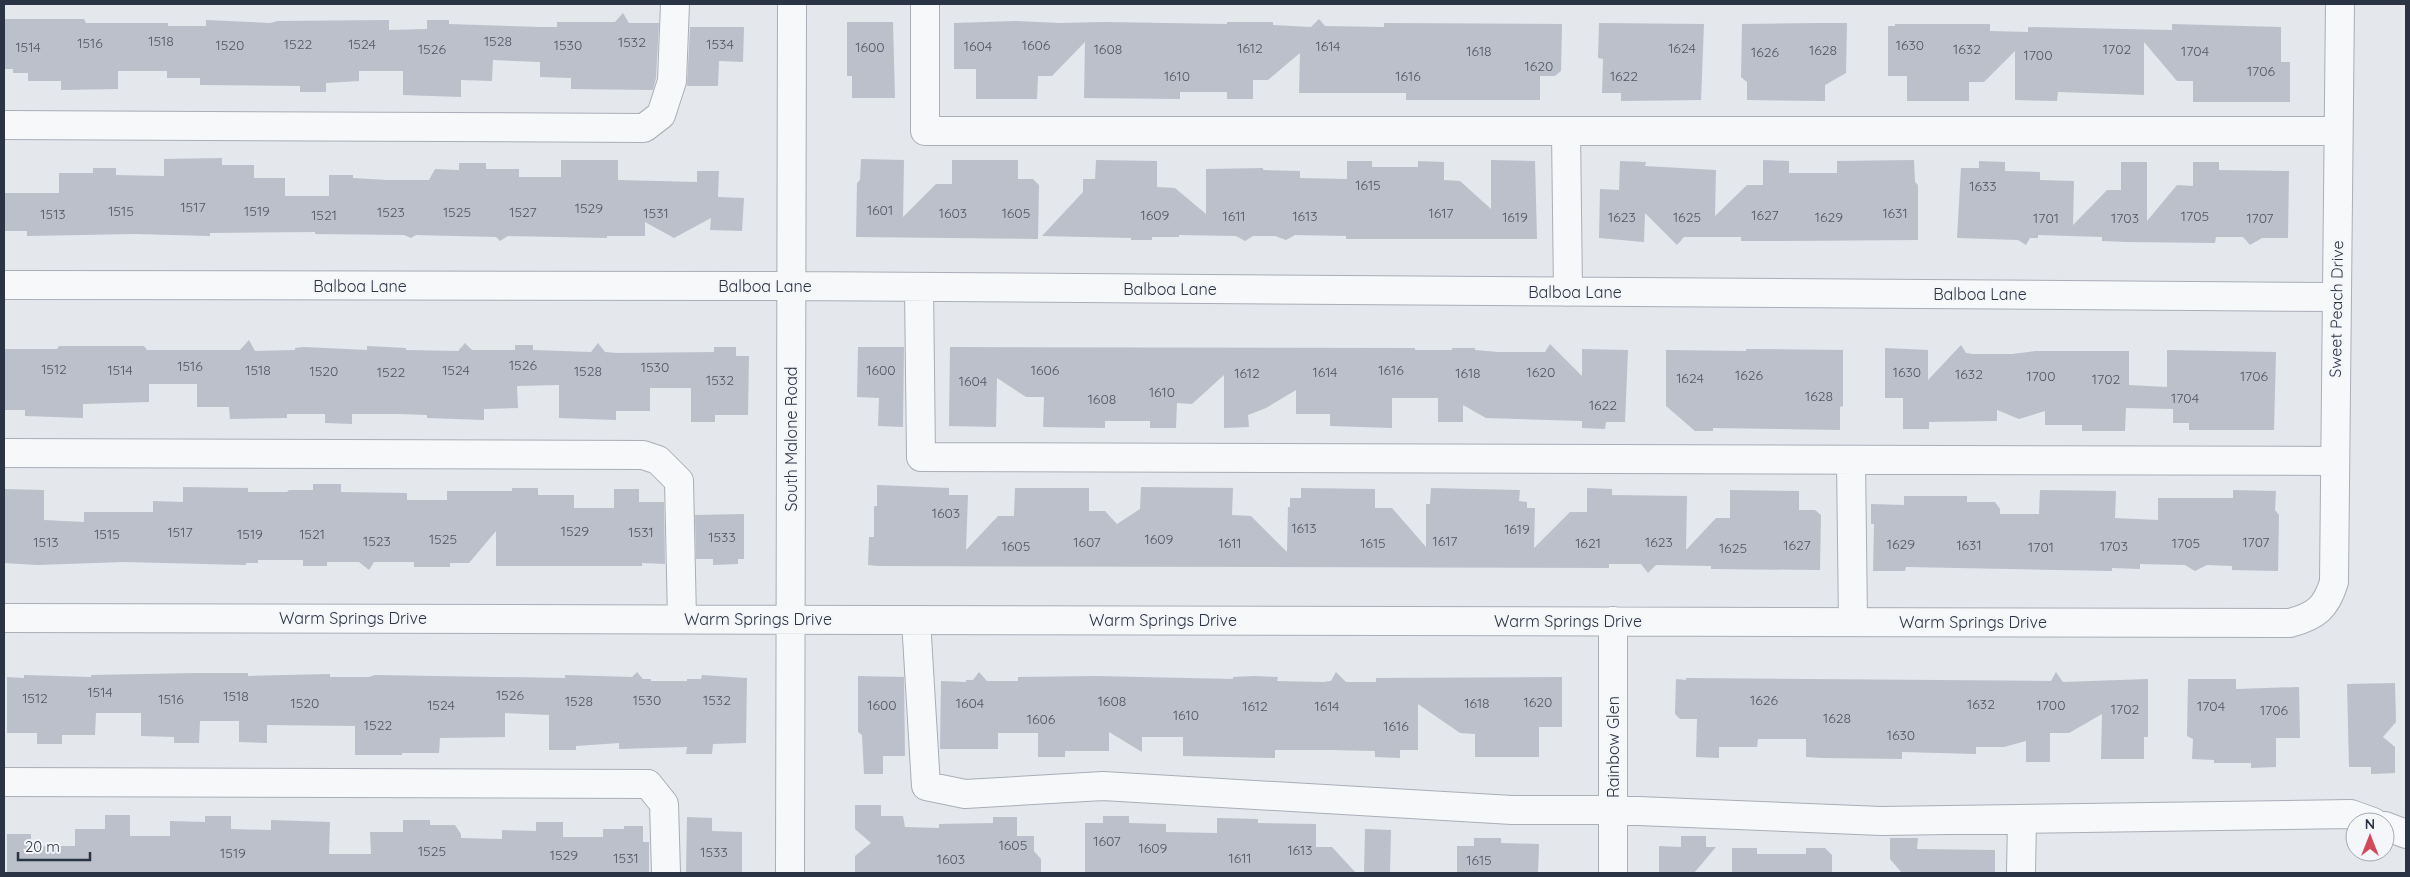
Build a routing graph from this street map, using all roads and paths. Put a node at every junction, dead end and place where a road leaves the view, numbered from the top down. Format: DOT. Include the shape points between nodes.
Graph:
graph roads {
  1 [pos="675,4"];
  2 [pos="792,4"];
  3 [pos="925,4"];
  4 [pos="2340,4"];
  5 [pos="4,125"];
  6 [pos="1566,131"];
  7 [pos="2338,131"];
  8 [pos="4,285"];
  9 [pos="791,286"];
  10 [pos="919,287"];
  11 [pos="1568,292"];
  12 [pos="2336,297"];
  13 [pos="4,453"];
  14 [pos="1851,460"];
  15 [pos="2335,461"];
  16 [pos="2320,610"];
  17 [pos="4,618"];
  18 [pos="682,619"];
  19 [pos="791,619"];
  20 [pos="916,620"];
  21 [pos="1612,621"];
  22 [pos="1853,622"];
  23 [pos="4,782"];
  24 [pos="1613,810"];
  25 [pos="2345,814"];
  26 [pos="2022,819"];
  27 [pos="666,873"];
  28 [pos="790,873"];
  29 [pos="1613,873"];
  30 [pos="2021,873"];
  1 -- 5 [label="street" via="672,81 661,115 644,128"];
  2 -- 9 [label="street, South Malone Road"];
  3 -- 6 [label="street" via="925,131"];
  4 -- 7 [label="street, Sweet Peach Drive"];
  6 -- 7 [label="street"];
  6 -- 11 [label="street"];
  7 -- 12 [label="street, Sweet Peach Drive"];
  8 -- 9 [label="street, Balboa Lane"];
  9 -- 10 [label="street, Balboa Lane"];
  9 -- 19 [label="street, South Malone Road"];
  10 -- 11 [label="street, Balboa Lane"];
  10 -- 14 [label="street" via="921,457"];
  11 -- 12 [label="street, Balboa Lane"];
  12 -- 15 [label="street, Sweet Peach Drive"];
  13 -- 18 [label="street" via="643,455 658,460 679,481"];
  14 -- 15 [label="street"];
  14 -- 22 [label="street"];
  15 -- 16 [label="street, Sweet Peach Drive" via="2334,582"];
  16 -- 22 [label="street, Warm Springs Drive" via="2306,619 2290,623"];
  17 -- 18 [label="street, Warm Springs Drive"];
  18 -- 19 [label="street, Warm Springs Drive"];
  19 -- 20 [label="street, Warm Springs Drive"];
  19 -- 28 [label="street, South Malone Road"];
  20 -- 21 [label="street, Warm Springs Drive"];
  20 -- 24 [label="street" via="926,786 965,794 1103,786 1512,810"];
  21 -- 22 [label="street, Warm Springs Drive"];
  21 -- 24 [label="street, Rainbow Glen"];
  23 -- 27 [label="street" via="648,784 664,804"];
  24 -- 26 [label="street" via="1881,821"];
  24 -- 29 [label="street, Rainbow Glen"];
  25 -- 26 [label="street"];
  26 -- 30 [label="street"];
}
